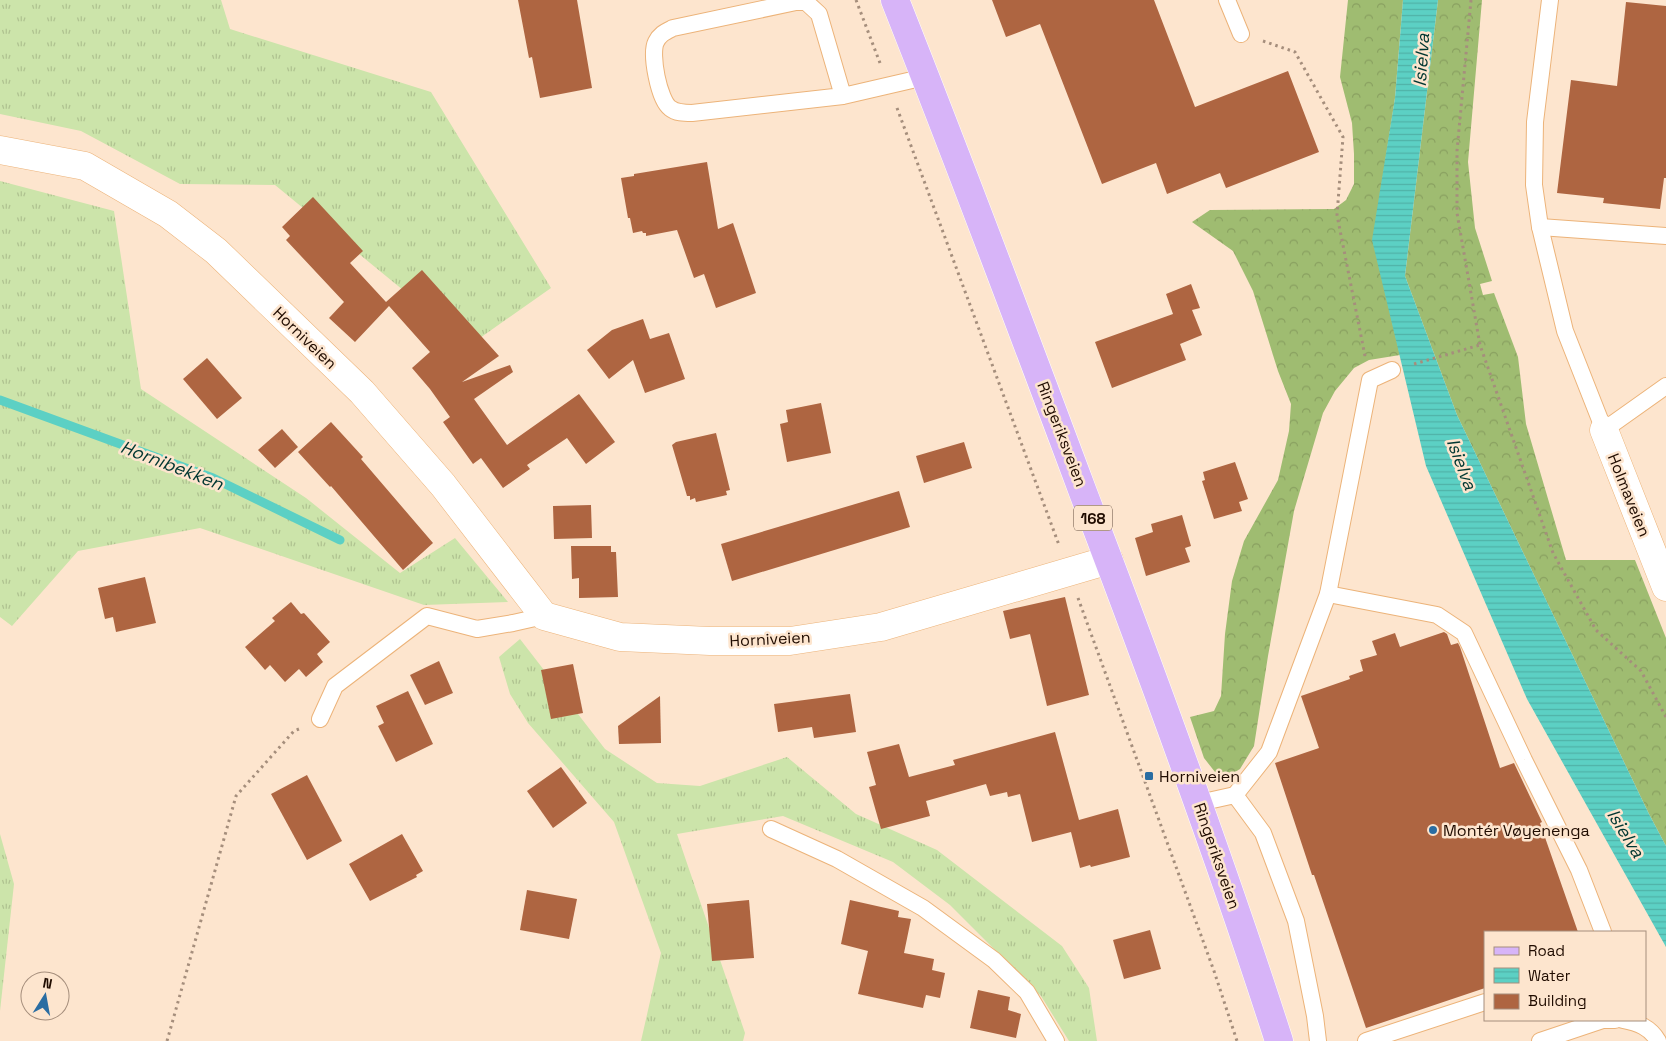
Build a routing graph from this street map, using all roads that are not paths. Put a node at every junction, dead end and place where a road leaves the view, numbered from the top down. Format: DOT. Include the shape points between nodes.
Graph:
graph roads {
  1 [pos="895,0"];
  2 [pos="1226,0"];
  3 [pos="1550,0"];
  4 [pos="1241,34"];
  5 [pos="925,77"];
  6 [pos="843,96"];
  7 [pos="0,150"];
  8 [pos="1540,227"];
  9 [pos="1666,236"];
  10 [pos="1392,370"];
  11 [pos="1666,386"];
  12 [pos="1604,430"];
  13 [pos="1109,560"];
  14 [pos="1666,587"];
  15 [pos="1328,594"];
  16 [pos="544,616"];
  17 [pos="320,719"];
  18 [pos="1236,795"];
  19 [pos="1199,803"];
  20 [pos="771,829"];
  21 [pos="1604,931"];
  22 [pos="1484,1002"];
  23 [pos="1600,1021"];
  24 [pos="1628,1021"];
  25 [pos="1056,1041"];
  26 [pos="1279,1041"];
  27 [pos="1318,1041"];
  28 [pos="1366,1041"];
  29 [pos="1540,1041"];
  30 [pos="1658,1041"];
  1 -- 5 [label="main road, Ringeriksveien / 168"];
  2 -- 4 [label="lane"];
  3 -- 8 [label="lane" via="1535,122 1534,184"];
  5 -- 6 [label="lane"];
  5 -- 13 [label="main road, Ringeriksveien / 168"];
  6 -- 6 [label="lane" via="678,113 662,99 653,55 654,44 660,34 673,28 806,2 819,14"];
  7 -- 16 [label="street, Horniveien" via="85,166 168,214 216,251 362,392 443,485"];
  8 -- 9 [label="lane"];
  8 -- 12 [label="lane" via="1565,331"];
  10 -- 15 [label="lane" via="1370,380"];
  11 -- 12 [label="lane"];
  12 -- 14 [label="street, Holmaveien"];
  13 -- 16 [label="street, Horniveien" via="881,627 790,641 620,637"];
  13 -- 19 [label="main road, Ringeriksveien / 168"];
  15 -- 18 [label="lane" via="1269,752"];
  15 -- 21 [label="lane" via="1437,615 1464,633 1579,870"];
  16 -- 17 [label="lane, Horniveien" via="477,630 428,616 335,686"];
  18 -- 19 [label="lane"];
  18 -- 27 [label="lane" via="1263,833 1296,921"];
  19 -- 26 [label="main road, Ringeriksveien / 168"];
  20 -- 25 [label="lane" via="837,859 923,908 994,960 1027,992"];
  22 -- 28 [label="lane"];
  23 -- 29 [label="lane"];
  24 -- 30 [label="lane" via="1653,1032"];
}
